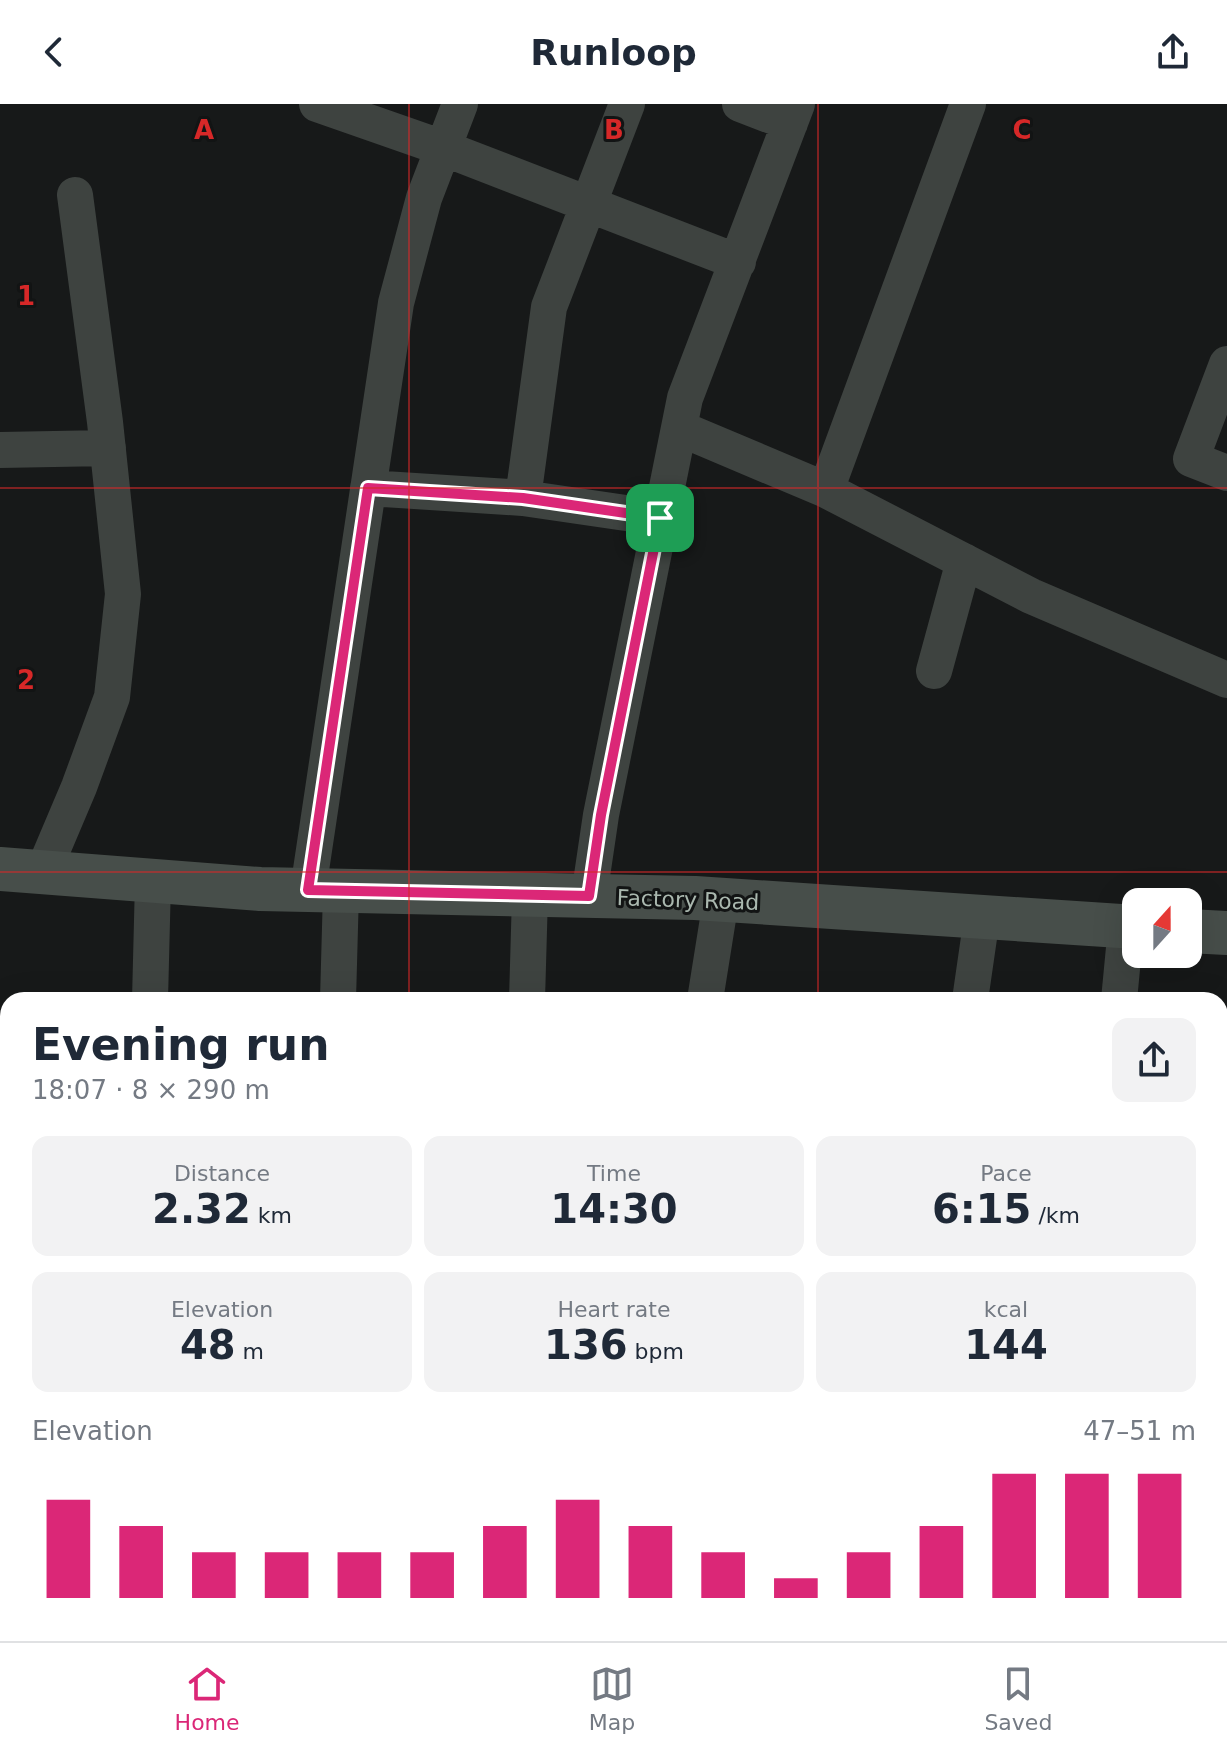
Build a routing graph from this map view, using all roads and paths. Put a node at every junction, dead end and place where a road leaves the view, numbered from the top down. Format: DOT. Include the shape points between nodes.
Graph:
graph roads {
  1 [pos="317,104"];
  2 [pos="460,104"];
  3 [pos="627,104"];
  4 [pos="740,104"];
  5 [pos="968,104"];
  6 [pos="794,113"];
  7 [pos="443,148"];
  8 [pos="75,195"];
  9 [pos="588,204"];
  10 [pos="738,262"];
  11 [pos="1227,364"];
  12 [pos="679,428"];
  13 [pos="108,448"];
  14 [pos="0,450"];
  15 [pos="1227,473"];
  16 [pos="368,488"];
  17 [pos="826,490"];
  18 [pos="523,498"];
  19 [pos="660,518"];
  20 [pos="964,561"];
  21 [pos="934,671"];
  22 [pos="1227,680"];
  23 [pos="0,869"];
  24 [pos="43,872"];
  25 [pos="153,881"];
  26 [pos="325,890"];
  27 [pos="530,895"];
  28 [pos="589,896"];
  29 [pos="721,900"];
  30 [pos="982,917"];
  31 [pos="1122,926"];
  32 [pos="1202,932"];
  33 [pos="1227,933"];
  34 [pos="1124,968"];
  35 [pos="150,992"];
  36 [pos="337,992"];
  37 [pos="527,992"];
  38 [pos="706,992"];
  39 [pos="971,992"];
  40 [pos="1120,992"];
  1 -- 7 [label="street"];
  2 -- 7 [label="street"];
  3 -- 9 [label="street"];
  4 -- 6 [label="street"];
  5 -- 17 [label="street"];
  6 -- 10 [label="street"];
  7 -- 9 [label="street"];
  7 -- 16 [label="street" via="396,303"];
  8 -- 13 [label="street"];
  9 -- 10 [label="street"];
  9 -- 18 [label="street" via="549,307"];
  10 -- 12 [label="street" via="685,398"];
  11 -- 15 [label="street" via="1191,459"];
  12 -- 17 [label="street"];
  12 -- 19 [label="street"];
  13 -- 14 [label="street"];
  13 -- 24 [label="street" via="123,594 112,697"];
  16 -- 18 [label="street"];
  16 -- 26 [label="street"];
  17 -- 20 [label="street"];
  18 -- 19 [label="street"];
  19 -- 28 [label="street"];
  20 -- 21 [label="street"];
  20 -- 22 [label="street" via="1031,596"];
  23 -- 24 [label="main road, Factory Road"];
  24 -- 25 [label="main road, Factory Road"];
  25 -- 26 [label="main road, Factory Road"];
  25 -- 35 [label="street"];
  26 -- 27 [label="main road, Factory Road"];
  26 -- 36 [label="street"];
  27 -- 28 [label="main road, Factory Road"];
  27 -- 37 [label="street"];
  28 -- 29 [label="main road, Factory Road"];
  29 -- 30 [label="main road, Factory Road"];
  29 -- 38 [label="street"];
  30 -- 31 [label="main road, Factory Road"];
  30 -- 39 [label="street"];
  32 -- 33 [label="main road"];
  34 -- 40 [label="street"];
}
